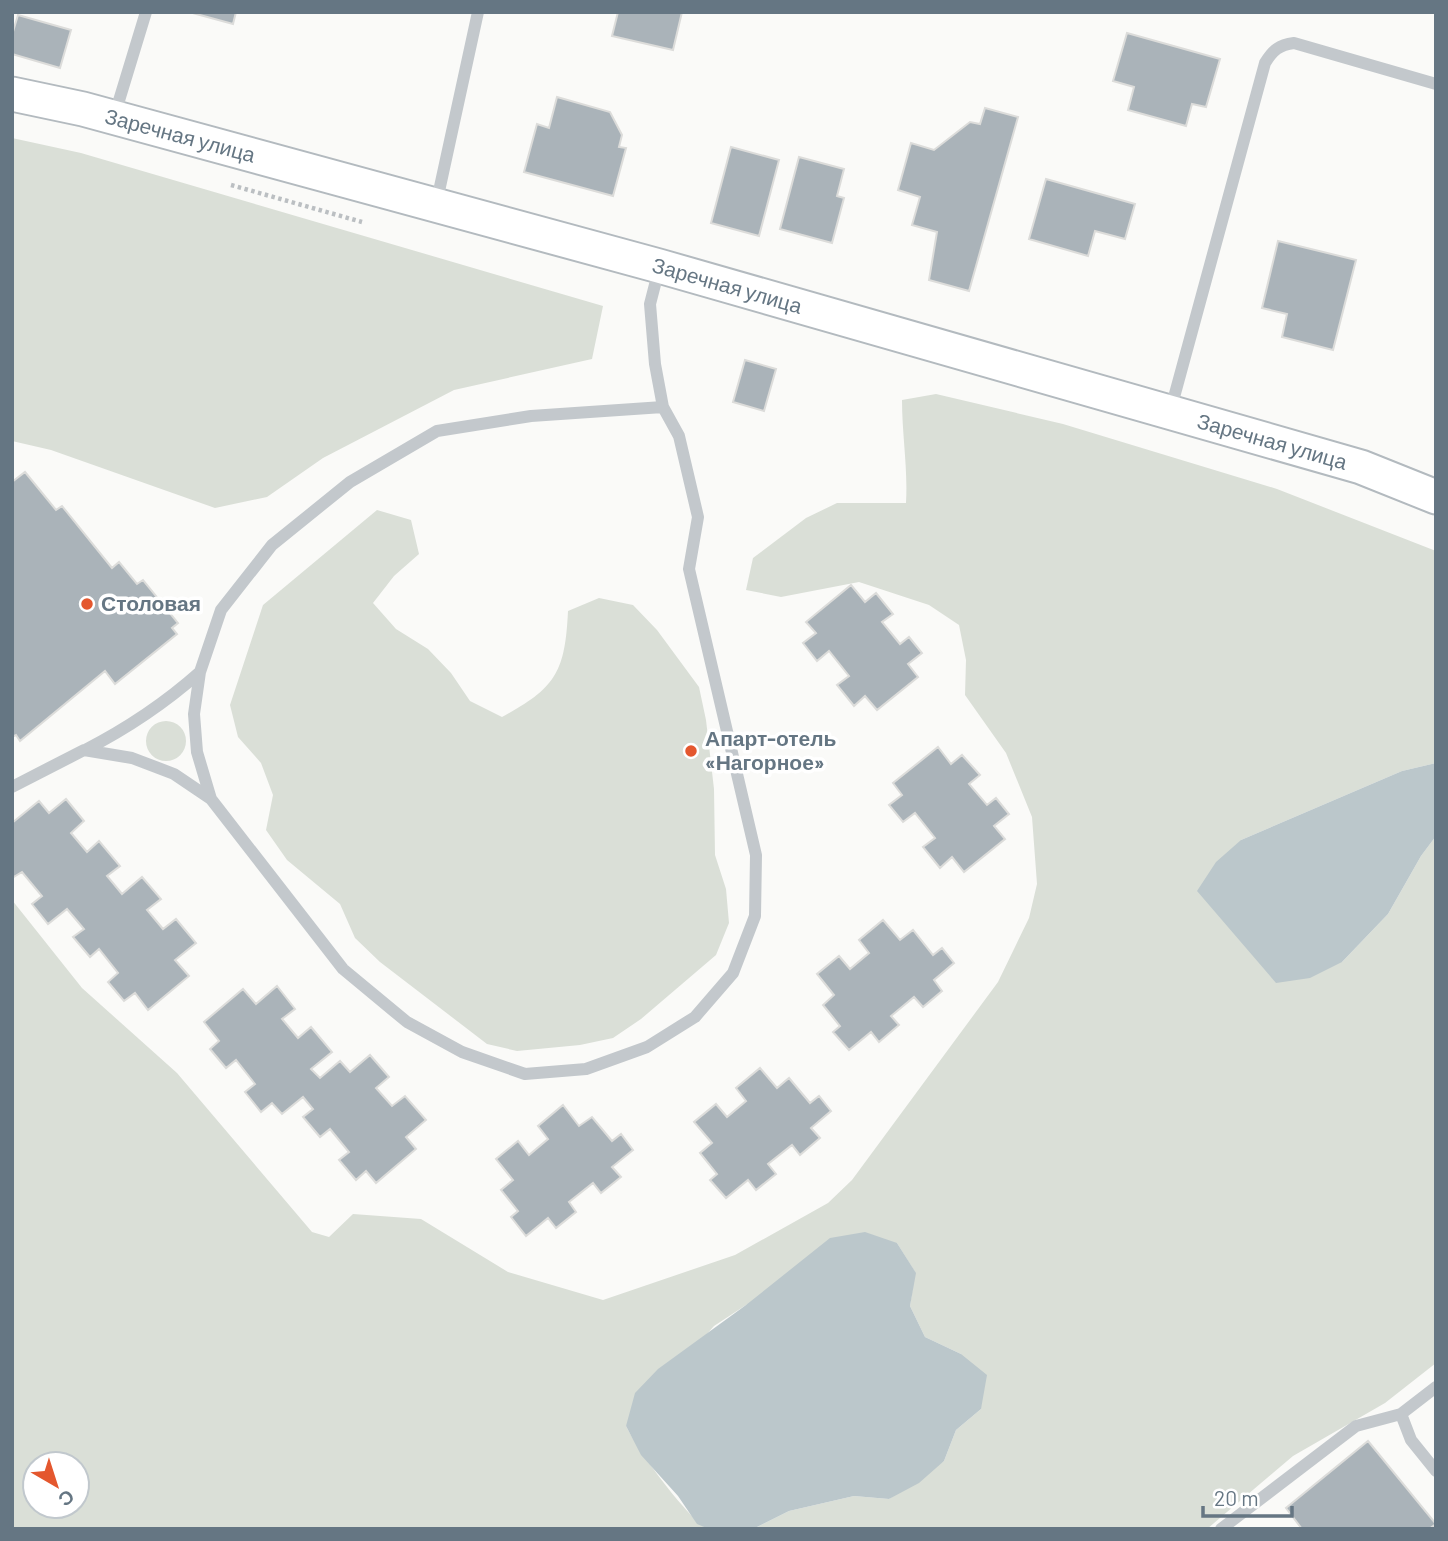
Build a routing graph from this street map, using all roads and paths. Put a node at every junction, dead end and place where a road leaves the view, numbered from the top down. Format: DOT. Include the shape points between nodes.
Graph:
graph roads {
  1 [pos="146,12"];
  2 [pos="478,12"];
  3 [pos="1436,85"];
  4 [pos="12,94"];
  5 [pos="114,117"];
  6 [pos="435,205"];
  7 [pos="659,266"];
  8 [pos="663,407"];
  9 [pos="1170,412"];
  10 [pos="1436,497"];
  11 [pos="200,672"];
  12 [pos="84,750"];
  13 [pos="12,787"];
  14 [pos="211,799"];
  15 [pos="1436,1387"];
  16 [pos="1401,1414"];
  17 [pos="1436,1471"];
  18 [pos="1221,1529"];
  1 -- 5 [label="lane"];
  2 -- 6 [label="lane"];
  3 -- 9 [label="lane" via="1294,43 1272,52 1265,63"];
  4 -- 5 [label="main road, Заречная улица"];
  5 -- 6 [label="main road, Заречная улица"];
  6 -- 7 [label="main road, Заречная улица"];
  7 -- 8 [label="lane" via="650,304"];
  7 -- 9 [label="main road, Заречная улица"];
  8 -- 11 [label="lane" via="531,416 437,431 351,482 272,545 221,610"];
  8 -- 14 [label="lane" via="679,436 698,517 689,569 756,855 755,916 733,973 695,1017 647,1047 586,1069 525,1074 462,1052 407,1022 342,969"];
  9 -- 10 [label="main road, Заречная улица" via="1361,467"];
  11 -- 12 [label="lane" via="131,726"];
  11 -- 14 [label="lane" via="194,714 197,752"];
  12 -- 13 [label="lane"];
  12 -- 14 [label="lane" via="174,774"];
  15 -- 16 [label="lane"];
  16 -- 17 [label="lane" via="1411,1440"];
  16 -- 18 [label="lane" via="1356,1426"];
}
